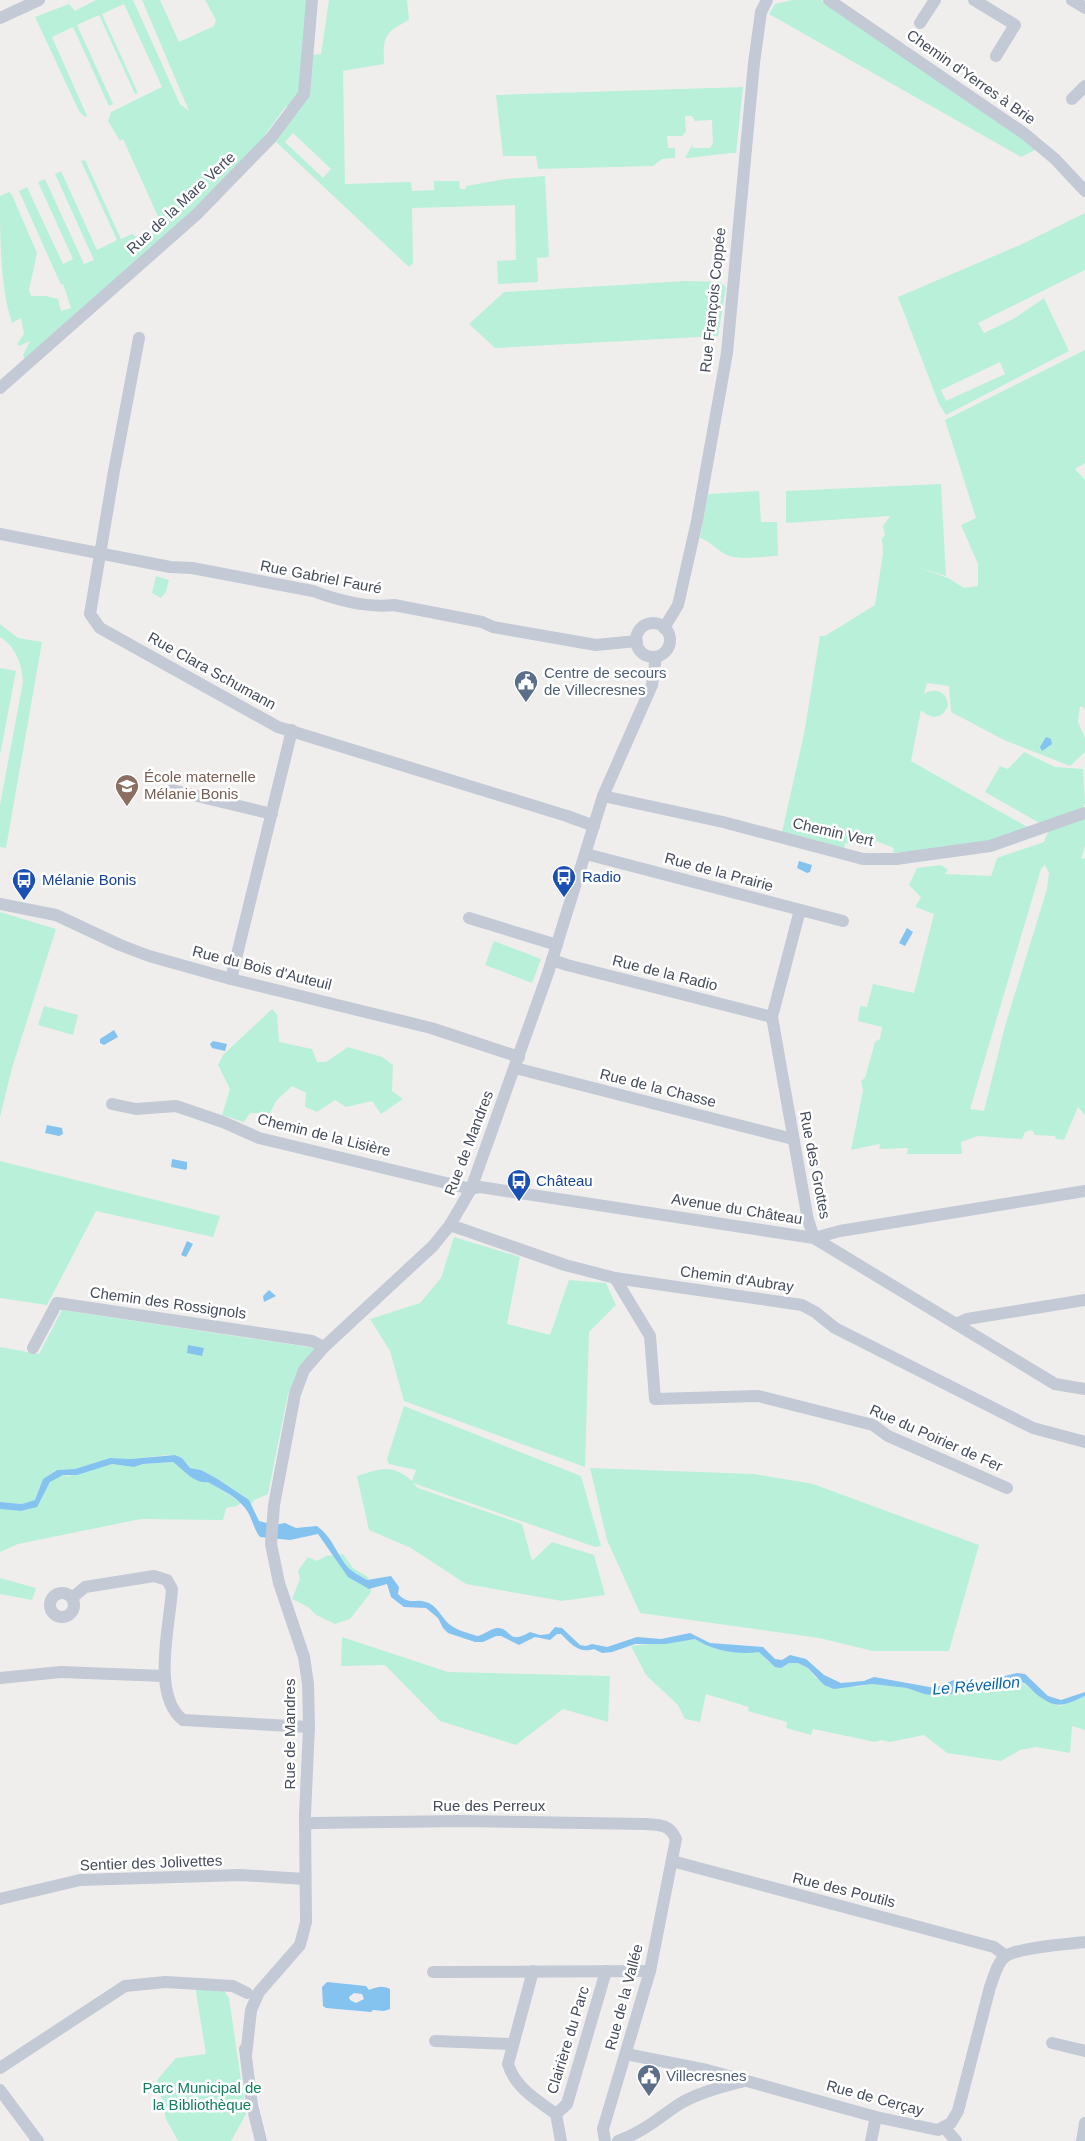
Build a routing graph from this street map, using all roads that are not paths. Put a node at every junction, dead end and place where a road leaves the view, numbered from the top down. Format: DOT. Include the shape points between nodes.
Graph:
graph roads {
  1 [pos="39,0"];
  2 [pos="312,0"];
  3 [pos="767,0"];
  4 [pos="829,0"];
  5 [pos="935,0"];
  6 [pos="974,0"];
  7 [pos="1072,0"];
  8 [pos="1085,8"];
  9 [pos="0,18"];
  10 [pos="920,23"];
  11 [pos="996,56"];
  12 [pos="1085,86"];
  13 [pos="1072,99"];
  14 [pos="1085,191"];
  15 [pos="139,338"];
  16 [pos="0,388"];
  17 [pos="0,534"];
  18 [pos="99,554"];
  19 [pos="664,628"];
  20 [pos="637,641"];
  21 [pos="656,657"];
  22 [pos="292,730"];
  23 [pos="172,790"];
  24 [pos="603,796"];
  25 [pos="1085,813"];
  26 [pos="272,814"];
  27 [pos="594,826"];
  28 [pos="586,854"];
  29 [pos="0,904"];
  30 [pos="800,910"];
  31 [pos="469,918"];
  32 [pos="842,921"];
  33 [pos="557,945"];
  34 [pos="552,960"];
  35 [pos="231,979"];
  36 [pos="772,1017"];
  37 [pos="517,1062"];
  38 [pos="112,1104"];
  39 [pos="794,1139"];
  40 [pos="471,1189"];
  41 [pos="1085,1191"];
  42 [pos="450,1225"];
  43 [pos="814,1238"];
  44 [pos="615,1278"];
  45 [pos="1085,1300"];
  46 [pos="956,1324"];
  47 [pos="33,1348"];
  48 [pos="324,1348"];
  49 [pos="1085,1389"];
  50 [pos="1085,1442"];
  51 [pos="1007,1488"];
  52 [pos="72,1598"];
  53 [pos="164,1676"];
  54 [pos="0,1678"];
  55 [pos="306,1727"];
  56 [pos="305,1820"];
  57 [pos="672,1830"];
  58 [pos="672,1861"];
  59 [pos="305,1879"];
  60 [pos="0,1899"];
  61 [pos="1085,1942"];
  62 [pos="1006,1956"];
  63 [pos="287,1961"];
  64 [pos="533,1971"];
  65 [pos="606,1971"];
  66 [pos="650,1971"];
  67 [pos="433,1972"];
  68 [pos="247,1993"];
  69 [pos="435,2041"];
  70 [pos="1052,2043"];
  71 [pos="513,2044"];
  72 [pos="1085,2051"];
  73 [pos="626,2054"];
  74 [pos="246,2056"];
  75 [pos="0,2068"];
  76 [pos="744,2081"];
  77 [pos="0,2090"];
  78 [pos="556,2114"];
  79 [pos="876,2117"];
  80 [pos="1085,2123"];
  81 [pos="944,2127"];
  82 [pos="38,2141"];
  83 [pos="261,2141"];
  84 [pos="561,2141"];
  85 [pos="605,2141"];
  86 [pos="618,2141"];
  87 [pos="871,2141"];
  88 [pos="956,2141"];
  89 [pos="1082,2141"];
  1 -- 9 [label="street"];
  2 -- 16 [label="street, Rue de la Mare Verte" via="304,94 271,138 196,215"];
  3 -- 19 [label="street, Rue François Coppée" via="760,17 753,71 727,353 678,604"];
  4 -- 14 [label="street, Chemin d'Yerres à Brie" via="1025,134"];
  5 -- 10 [label="street"];
  6 -- 11 [label="street" via="1015,25"];
  7 -- 8 [label="street"];
  12 -- 13 [label="street"];
  15 -- 18 [label="street, Rue Clara Schumann"];
  17 -- 18 [label="street, Rue Gabriel Fauré"];
  18 -- 20 [label="street, Rue Gabriel Fauré" via="192,568 380,607 394,606 562,639 596,644"];
  18 -- 22 [label="street, Rue Clara Schumann" via="90,614 100,628 278,727"];
  19 -- 20 [label="street" via="656,624 646,625 639,632"];
  19 -- 21 [label="street" via="670,636 670,645 665,653"];
  20 -- 21 [label="street" via="643,653"];
  21 -- 24 [label="street, Rue de Mandres" via="652,685"];
  22 -- 26 [label="street"];
  22 -- 27 [label="street, Rue Clara Schumann"];
  23 -- 26 [label="street"];
  24 -- 25 [label="street, Chemin Vert" via="723,822 864,859 896,859 990,846"];
  24 -- 27 [label="street, Rue de Mandres"];
  26 -- 35 [label="street"];
  27 -- 28 [label="street, Rue de Mandres"];
  28 -- 30 [label="street, Rue de la Prairie"];
  28 -- 33 [label="street, Rue de Mandres"];
  29 -- 35 [label="street, Rue du Bois d'Auteuil" via="56,915 120,945"];
  30 -- 32 [label="street, Rue de la Prairie"];
  30 -- 36 [label="street, Rue des Grottes"];
  31 -- 33 [label="street"];
  33 -- 34 [label="street, Rue de Mandres"];
  34 -- 36 [label="street, Rue de la Radio"];
  34 -- 37 [label="street, Rue de Mandres"];
  35 -- 37 [label="street, Rue du Bois d'Auteuil" via="431,1028"];
  36 -- 39 [label="street, Rue des Grottes"];
  37 -- 39 [label="street, Rue de la Chasse"];
  37 -- 40 [label="street, Rue de Mandres"];
  38 -- 40 [label="street, Chemin de la Lisière" via="136,1109 176,1106 259,1138"];
  39 -- 43 [label="street, Rue des Grottes"];
  40 -- 42 [label="street, Rue de Mandres"];
  40 -- 43 [label="street, Avenue du Château" via="480,1187"];
  41 -- 43 [label="street, Avenue du Château"];
  42 -- 44 [label="street, Chemin d'Aubray" via="565,1265"];
  42 -- 48 [label="street, Rue de Mandres" via="433,1246"];
  43 -- 46 [label="street, Rue des Grottes"];
  44 -- 50 [label="street, Chemin d'Aubray" via="802,1305 835,1328 1033,1428"];
  44 -- 51 [label="street, Rue du Poirier de Fer" via="650,1336 656,1399 758,1396 778,1401 873,1426 888,1436"];
  45 -- 46 [label="street" via="967,1319"];
  46 -- 49 [label="street, Rue des Grottes" via="1055,1384"];
  47 -- 48 [label="street, Chemin des Rossignols" via="57,1303 312,1340"];
  48 -- 55 [label="street, Rue de Mandres" via="304,1370 298,1382 274,1505 272,1554 304,1656 308,1684"];
  52 -- 53 [label="street" via="85,1587 154,1576 167,1580 172,1589"];
  53 -- 54 [label="street" via="62,1672"];
  53 -- 55 [label="street" via="174,1713 183,1720"];
  55 -- 56 [label="street, Rue de Mandres"];
  56 -- 57 [label="street, Rue des Perreux" via="313,1823 645,1824 663,1825"];
  56 -- 59 [label="street, Rue de Mandres"];
  57 -- 58 [label="street, Rue de la Vallée" via="676,1839"];
  58 -- 62 [label="street, Rue des Poutils" via="987,1945"];
  58 -- 66 [label="street, Rue de la Vallée"];
  59 -- 60 [label="street, Sentier des Jolivettes" via="241,1875 80,1880"];
  59 -- 63 [label="street, Rue de Mandres" via="306,1922 300,1945"];
  61 -- 62 [label="street"];
  62 -- 81 [label="street" via="996,1968 990,1987 958,2111 951,2123"];
  63 -- 68 [label="street, Rue de Mandres"];
  63 -- 74 [label="street, Rue de Mandres" via="260,1992 251,2010"];
  64 -- 65 [label="street, Clairière du Parc"];
  64 -- 67 [label="street, Clairière du Parc"];
  64 -- 71 [label="street, Clairière du Parc"];
  65 -- 66 [label="street, Clairière du Parc"];
  65 -- 78 [label="street, Clairière du Parc" via="567,2104"];
  66 -- 73 [label="street, Rue de la Vallée"];
  68 -- 74 [label="street, Rue de Mandres" via="242,2024"];
  68 -- 75 [label="street" via="233,1986 164,1982 125,1986"];
  69 -- 71 [label="street"];
  70 -- 72 [label="street"];
  71 -- 78 [label="street, Clairière du Parc" via="508,2064 512,2077"];
  73 -- 76 [label="street, Rue de Cerçay"];
  73 -- 85 [label="street, Rue de la Vallée" via="603,2129"];
  74 -- 83 [label="street, Rue de Mandres" via="252,2105"];
  76 -- 79 [label="street, Rue de Cerçay"];
  76 -- 86 [label="street" via="681,2103 638,2134"];
  77 -- 82 [label="street"];
  78 -- 84 [label="street, Clairière du Parc"];
  79 -- 81 [label="street, Rue de Cerçay" via="920,2128 938,2130"];
  79 -- 87 [label="street"];
  80 -- 89 [label="street"];
  81 -- 88 [label="street"];
}
